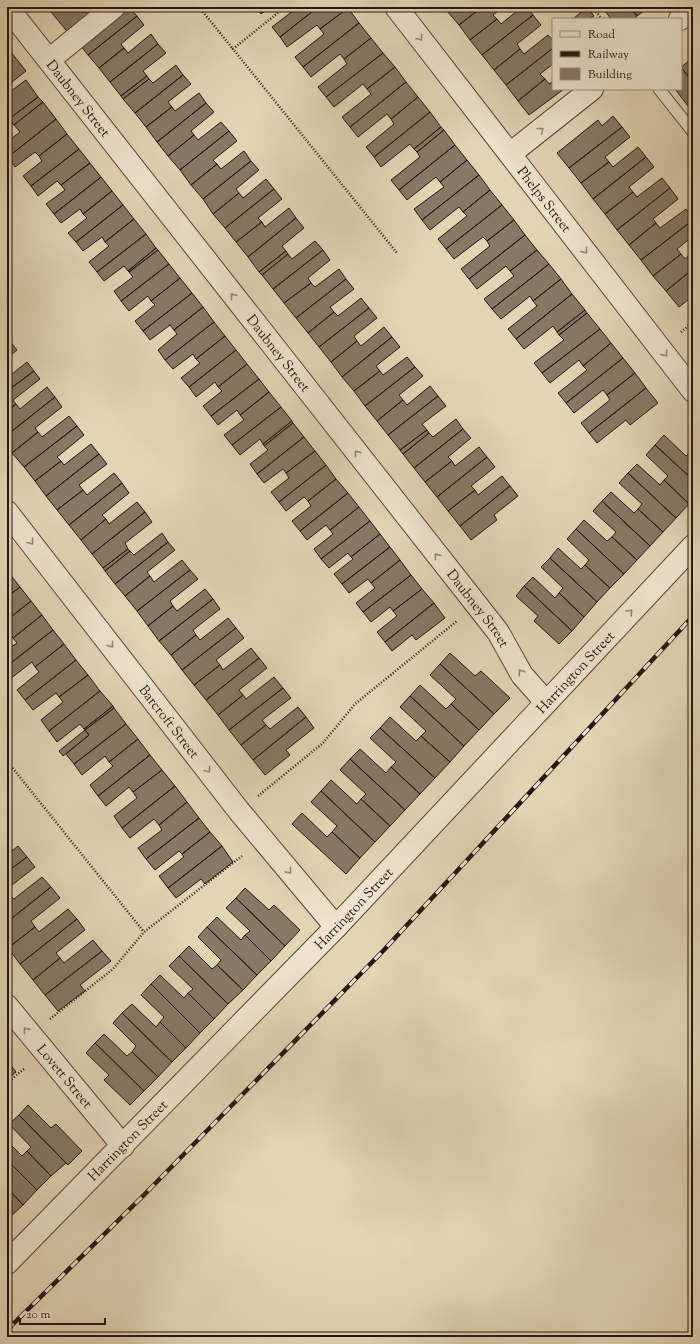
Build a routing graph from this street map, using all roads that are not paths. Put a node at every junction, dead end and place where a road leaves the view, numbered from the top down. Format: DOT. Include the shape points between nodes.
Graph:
graph roads {
  1 [pos="7,7"];
  2 [pos="114,7"];
  3 [pos="396,7"];
  4 [pos="693,8"];
  5 [pos="681,18"];
  6 [pos="49,60"];
  7 [pos="591,90"];
  8 [pos="660,90"];
  9 [pos="693,132"];
  10 [pos="510,154"];
  11 [pos="693,391"];
  12 [pos="7,512"];
  13 [pos="693,546"];
  14 [pos="546,702"];
  15 [pos="336,927"];
  16 [pos="7,1006"];
  17 [pos="123,1146"];
  18 [pos="7,1263"];
  1 -- 6 [label="street, Daubney Street"];
  2 -- 6 [label="street"];
  3 -- 10 [label="street, Phelps Street, one-way"];
  4 -- 5 [label="street"];
  14 -- 6 [label="street, Daubney Street, one-way" via="522,675 498,632"];
  10 -- 7 [label="street, one-way"];
  8 -- 9 [label="lane"];
  10 -- 11 [label="street, Phelps Street, one-way"];
  12 -- 15 [label="street, Barcroft Street, one-way" via="239,810"];
  14 -- 13 [label="street, Harrington Street, one-way"];
  14 -- 15 [label="street, Harrington Street"];
  15 -- 17 [label="street, Harrington Street"];
  17 -- 16 [label="street, Lovett Street, one-way"];
  17 -- 18 [label="street, Harrington Street"];
}
